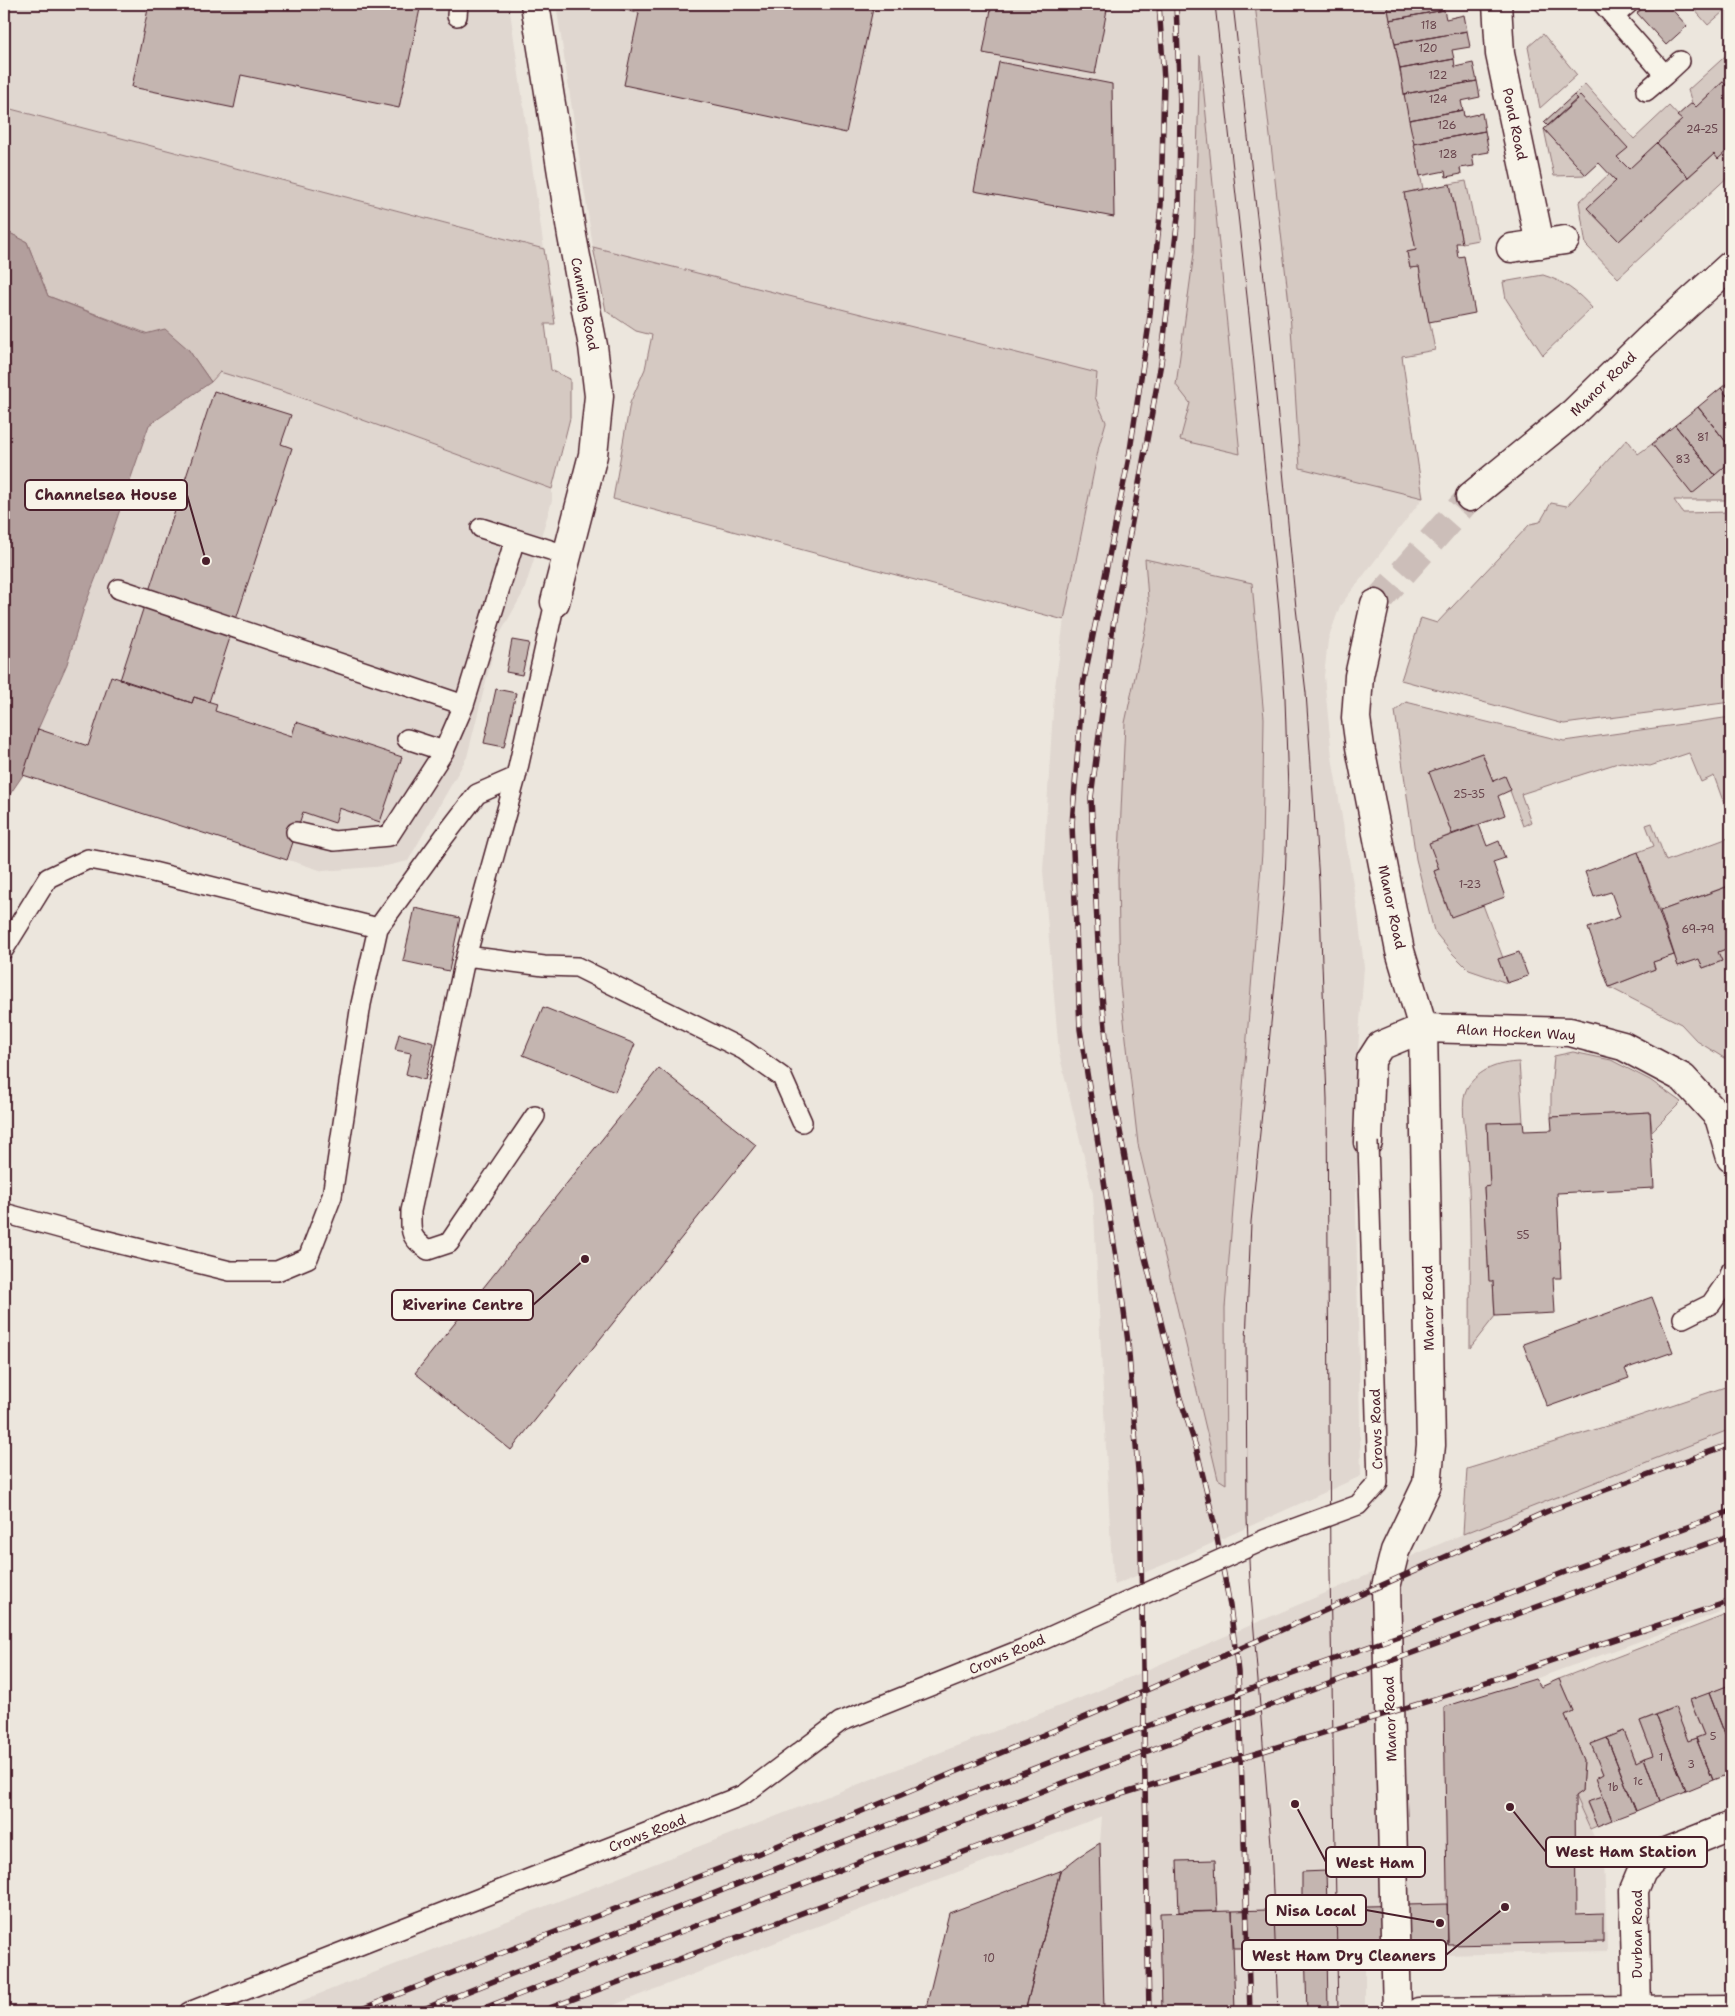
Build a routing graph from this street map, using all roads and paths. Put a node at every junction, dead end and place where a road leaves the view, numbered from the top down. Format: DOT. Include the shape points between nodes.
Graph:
graph roads {
  1 [pos="535,4"];
  2 [pos="1497,4"];
  3 [pos="1615,8"];
  4 [pos="1680,61"];
  5 [pos="1666,75"];
  6 [pos="1646,91"];
  7 [pos="1511,248"];
  8 [pos="1731,265"];
  9 [pos="1470,498"];
  10 [pos="481,528"];
  11 [pos="516,539"];
  12 [pos="566,555"];
  13 [pos="119,589"];
  14 [pos="555,602"];
  15 [pos="1375,604"];
  16 [pos="464,705"];
  17 [pos="407,739"];
  18 [pos="444,751"];
  19 [pos="516,777"];
  20 [pos="296,832"];
  21 [pos="378,928"];
  22 [pos="4,949"];
  23 [pos="466,956"];
  24 [pos="1423,1028"];
  25 [pos="1725,1115"];
  26 [pos="534,1116"];
  27 [pos="802,1122"];
  28 [pos="1368,1142"];
  29 [pos="1731,1158"];
  30 [pos="4,1213"];
  31 [pos="1731,1271"];
  32 [pos="1682,1318"];
  33 [pos="1731,1826"];
  34 [pos="1637,2009"];
  35 [pos="1731,2009"];
  36 [pos="190,2012"];
  37 [pos="1397,2012"];
  38 [pos="1419,2012"];
  1 -- 12 [label="street, Canning Road" via="599,396 593,455"];
  2 -- 7 [label="street, Pond Road" via="1500,54 1553,242"];
  3 -- 5 [label="lane"];
  4 -- 5 [label="lane"];
  5 -- 6 [label="lane"];
  8 -- 9 [label="street, Manor Road" via="1573,413"];
  10 -- 11 [label="lane"];
  11 -- 12 [label="lane"];
  11 -- 16 [label="lane"];
  12 -- 14 [label="street, Canning Road"];
  13 -- 16 [label="lane"];
  14 -- 19 [label="lane"];
  15 -- 24 [label="street, Manor Road" via="1359,676 1356,718 1400,951"];
  16 -- 18 [label="lane"];
  17 -- 18 [label="lane"];
  18 -- 20 [label="lane" via="389,836 334,841"];
  19 -- 21 [label="lane" via="477,794"];
  19 -- 23 [label="lane"];
  21 -- 22 [label="lane" via="88,859 48,878"];
  21 -- 30 [label="lane" via="360,1004 332,1196 308,1258 277,1271 230,1271"];
  23 -- 26 [label="lane" via="411,1211 411,1235 417,1243 428,1250 449,1243"];
  23 -- 27 [label="lane" via="577,967 744,1050 782,1077"];
  24 -- 25 [label="street, Alan Hocken Way" via="1570,1032 1623,1046 1683,1078"];
  24 -- 28 [label="street, Crows Road" via="1380,1046 1372,1060"];
  24 -- 37 [label="street, Manor Road" via="1432,1445 1427,1484 1395,1551 1386,1587"];
  25 -- 29 [label="street, Alan Hocken Way"];
  28 -- 36 [label="lane, Crows Road, bridge" via="1378,1483 1358,1505 1266,1539 1025,1648 840,1722 744,1795"];
  31 -- 32 [label="lane" via="1711,1304"];
  33 -- 34 [label="street, Durban Road" via="1658,1855 1642,1870 1634,1890"];
  34 -- 35 [label="street"];
  34 -- 38 [label="street"];
}
